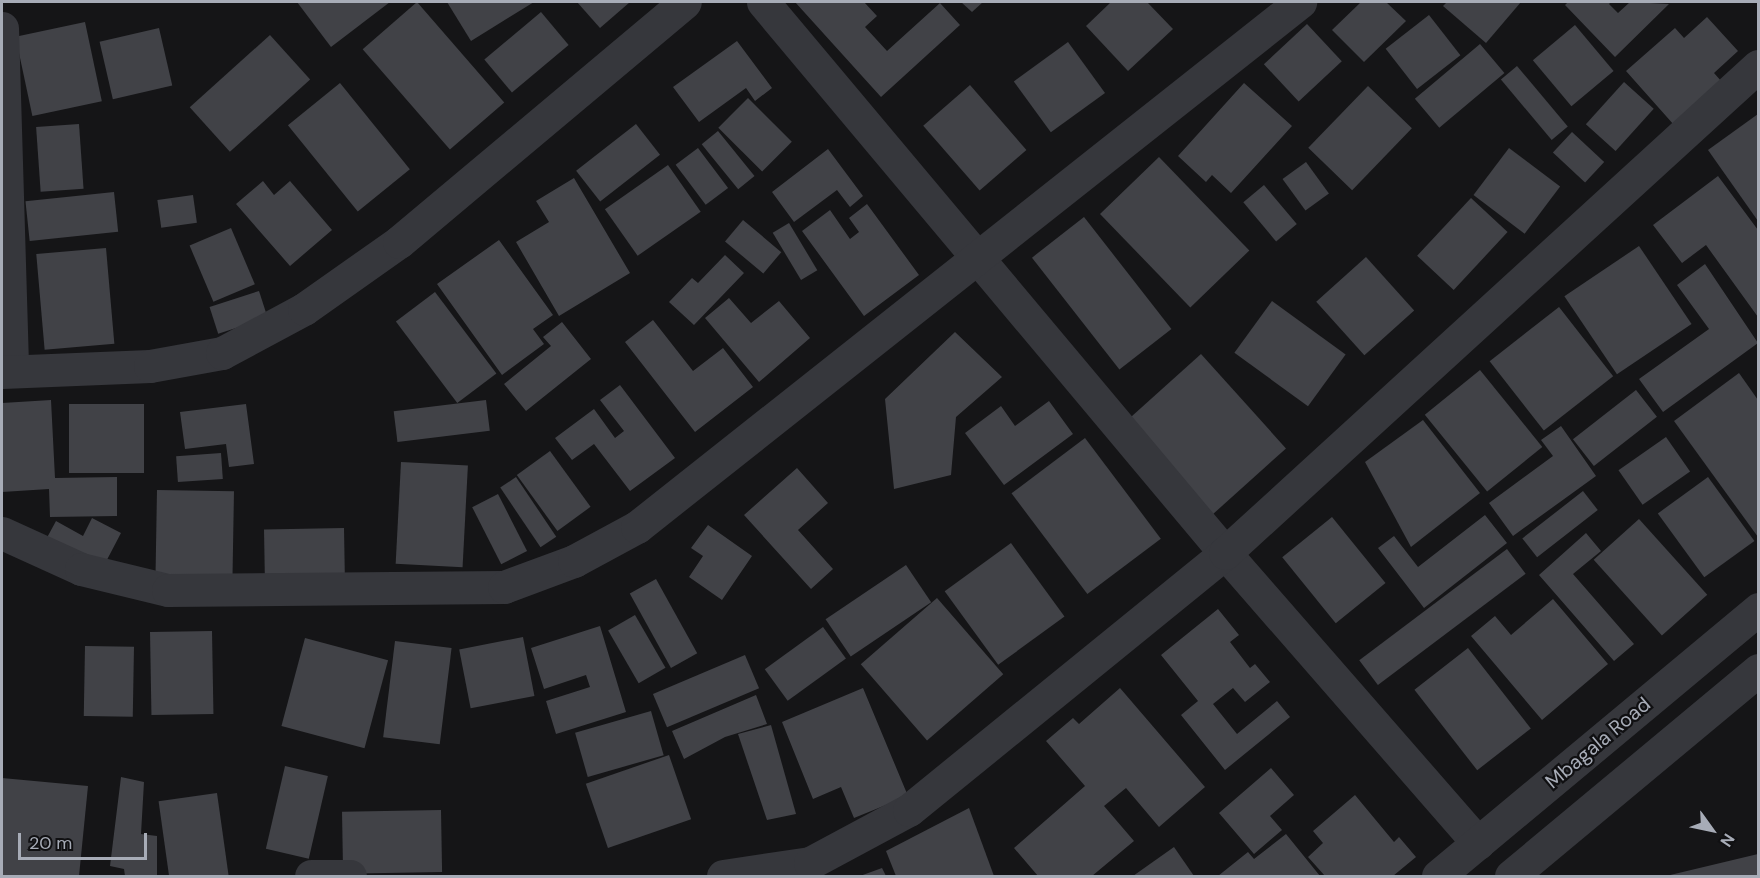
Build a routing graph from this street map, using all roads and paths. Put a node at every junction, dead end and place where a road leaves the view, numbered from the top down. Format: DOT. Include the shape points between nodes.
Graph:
graph roads {
  1 [pos="685,2"];
  2 [pos="763,2"];
  3 [pos="1300,2"];
  4 [pos="2,28"];
  5 [pos="1758,66"];
  6 [pos="976,255"];
  7 [pos="7,372"];
  8 [pos="2,532"];
  9 [pos="1225,553"];
  10 [pos="1758,609"];
  11 [pos="1758,670"];
  12 [pos="1478,843"];
  13 [pos="310,876"];
  14 [pos="350,876"];
  15 [pos="723,876"];
  16 [pos="1438,876"];
  17 [pos="1511,876"];
  1 -- 7 [label="street" via="399,242 304,309 222,352 150,366"];
  2 -- 6 [label="street"];
  3 -- 6 [label="street"];
  4 -- 7 [label="street"];
  5 -- 9 [label="street"];
  6 -- 8 [label="street" via="638,527 574,561 504,587 168,590 81,569"];
  6 -- 9 [label="street"];
  9 -- 12 [label="street"];
  9 -- 15 [label="street" via="909,810 810,863"];
  10 -- 12 [label="street, Mbagala Road"];
  11 -- 17 [label="street"];
  12 -- 16 [label="street, Mbagala Road"];
  13 -- 14 [label="street"];
}
